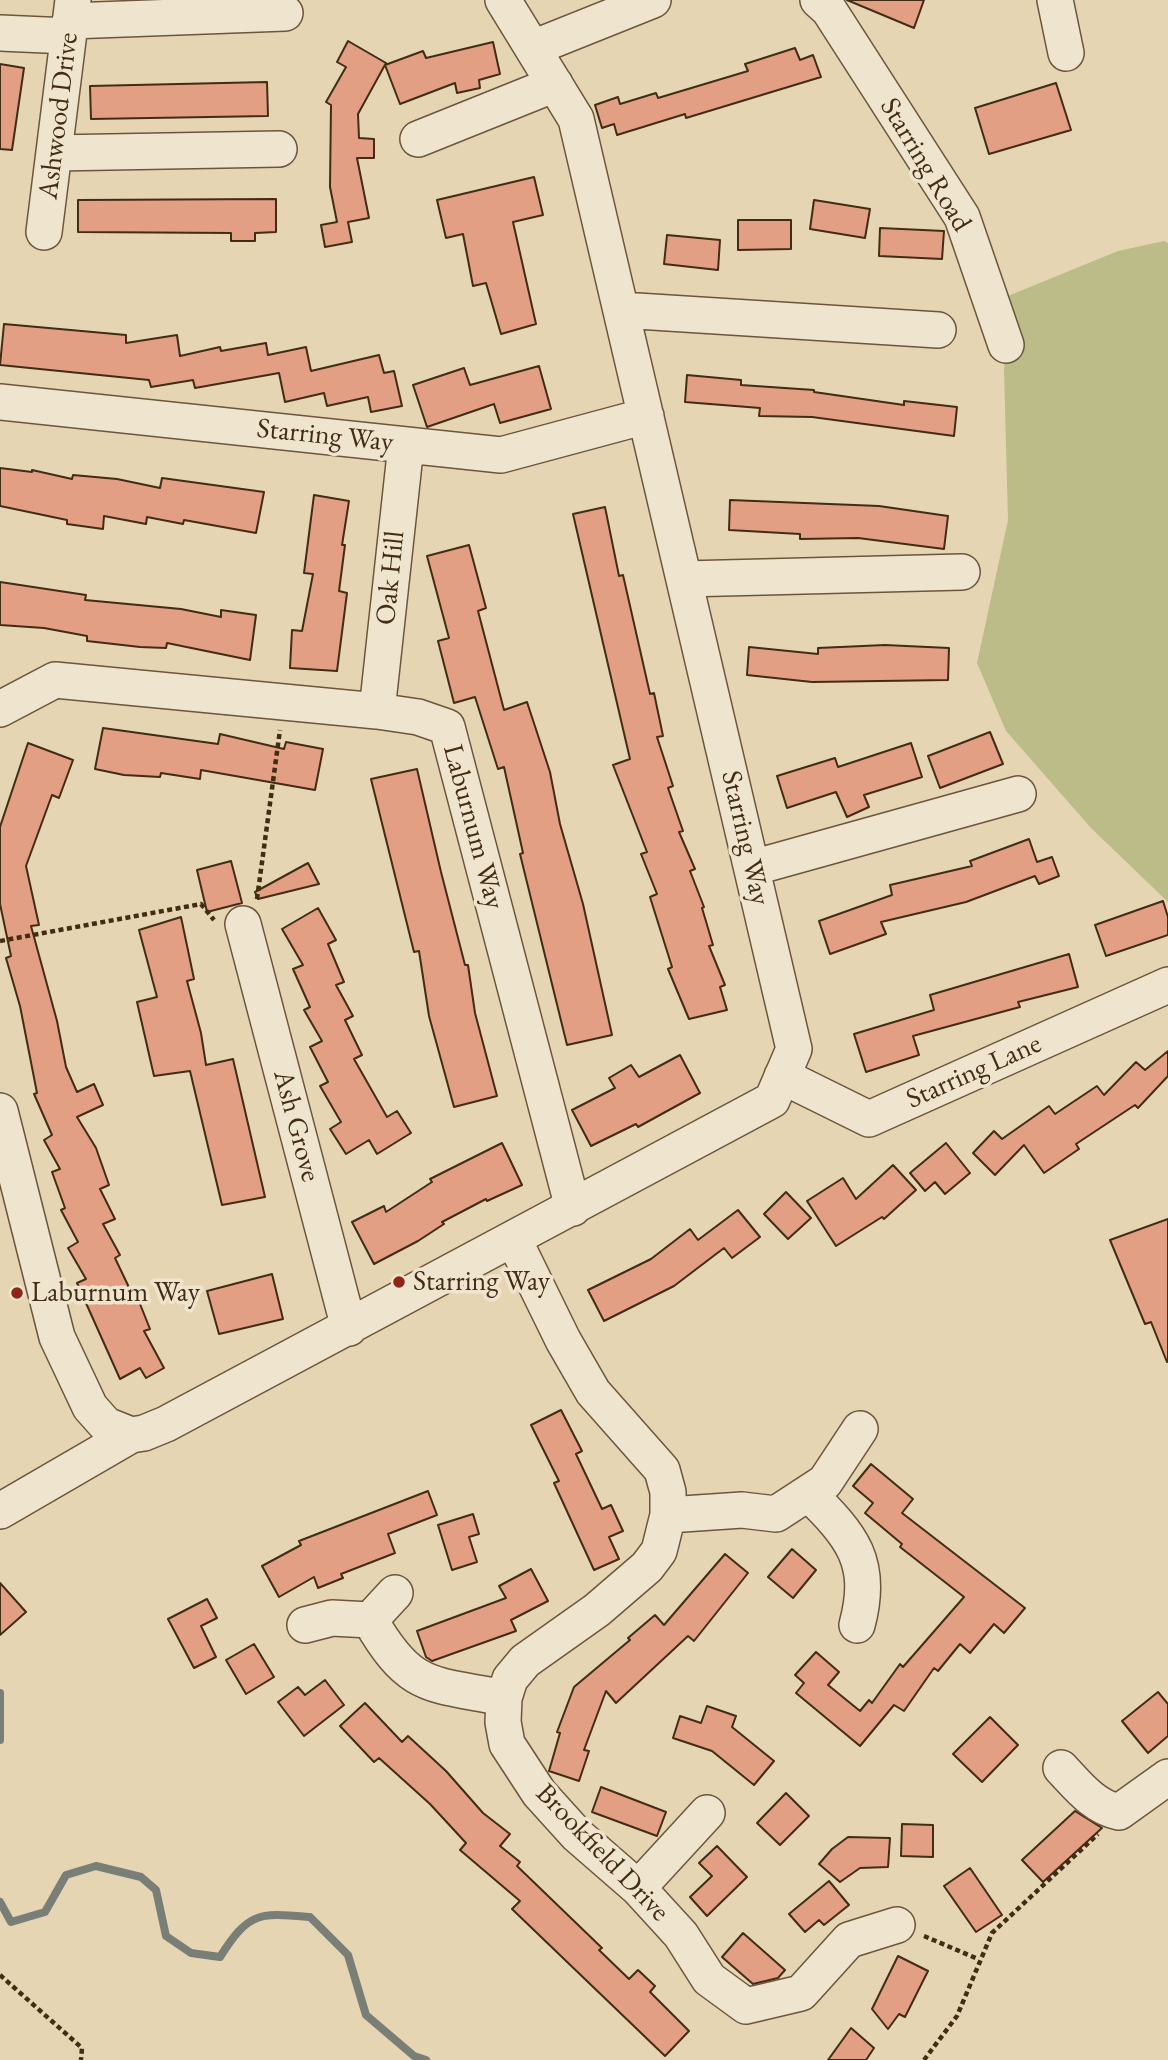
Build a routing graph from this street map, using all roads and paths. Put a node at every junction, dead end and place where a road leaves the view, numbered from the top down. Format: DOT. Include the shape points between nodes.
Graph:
graph roads {
  1 [pos="503,0"];
  2 [pos="653,0"];
  3 [pos="818,0"];
  4 [pos="1055,0"];
  5 [pos="285,13"];
  6 [pos="71,19"];
  7 [pos="0,33"];
  8 [pos="533,48"];
  9 [pos="1066,53"];
  10 [pos="555,84"];
  11 [pos="418,139"];
  12 [pos="279,149"];
  13 [pos="54,153"];
  14 [pos="44,232"];
  15 [pos="621,310"];
  16 [pos="938,330"];
  17 [pos="1006,345"];
  18 [pos="0,402"];
  19 [pos="646,416"];
  20 [pos="406,444"];
  21 [pos="962,572"];
  22 [pos="684,579"];
  23 [pos="284,702"];
  24 [pos="0,709"];
  25 [pos="377,711"];
  26 [pos="1018,794"];
  27 [pos="752,868"];
  28 [pos="243,924"];
  29 [pos="0,941"];
  30 [pos="1168,985"];
  31 [pos="782,1076"];
  32 [pos="0,1111"];
  33 [pos="6,1164"];
  34 [pos="573,1208"];
  35 [pos="513,1240"];
  36 [pos="349,1328"];
  37 [pos="860,1429"];
  38 [pos="131,1435"];
  39 [pos="808,1493"];
  40 [pos="0,1511"];
  41 [pos="668,1515"];
  42 [pos="395,1593"];
  43 [pos="370,1620"];
  44 [pos="305,1625"];
  45 [pos="857,1625"];
  46 [pos="504,1698"];
  47 [pos="1061,1768"];
  48 [pos="1168,1777"];
  49 [pos="707,1812"];
  50 [pos="1116,1812"];
  51 [pos="638,1888"];
  52 [pos="897,1925"];
  53 [pos="978,1959"];
  54 [pos="0,1975"];
  55 [pos="81,2060"];
  56 [pos="924,2060"];
  1 -- 8 [label="street, Starring Way"];
  2 -- 8 [label="street"];
  3 -- 17 [label="street, Starring Road" via="829,10 962,217"];
  4 -- 9 [label="street"];
  5 -- 6 [label="street"];
  6 -- 7 [label="street"];
  6 -- 13 [label="street, Ashwood Drive"];
  8 -- 10 [label="street, Starring Way"];
  10 -- 11 [label="street"];
  10 -- 15 [label="street, Starring Way" via="576,119"];
  12 -- 13 [label="street"];
  13 -- 14 [label="street, Ashwood Drive"];
  15 -- 16 [label="street"];
  15 -- 19 [label="street, Starring Way"];
  18 -- 20 [label="street, Starring Way"];
  19 -- 20 [label="street, Starring Way" via="501,455"];
  19 -- 22 [label="street, Starring Way"];
  20 -- 25 [label="street, Oak Hill"];
  21 -- 22 [label="street"];
  22 -- 27 [label="street, Starring Way"];
  23 -- 24 [label="street, Laburnum Way" via="55,680"];
  23 -- 25 [label="street, Laburnum Way"];
  23 -- 28 [label="path" via="255,910"];
  25 -- 34 [label="street, Laburnum Way" via="418,716 447,727"];
  26 -- 27 [label="street"];
  27 -- 31 [label="street, Starring Way" via="794,1049"];
  28 -- 29 [label="path" via="222,930 201,904"];
  28 -- 36 [label="street, Ash Grove"];
  30 -- 31 [label="street, Starring Lane" via="869,1119"];
  31 -- 34 [label="street, Starring Way" via="772,1100"];
  32 -- 33 [label="street"];
  33 -- 38 [label="street" via="66,1357 98,1418"];
  34 -- 35 [label="street, Starring Way"];
  35 -- 36 [label="street, Starring Way"];
  35 -- 41 [label="street, Brookfield Drive" via="593,1392 662,1470"];
  36 -- 38 [label="street, Starring Way" via="166,1424"];
  37 -- 39 [label="street" via="825,1482"];
  38 -- 40 [label="street, Starring Way"];
  39 -- 41 [label="street" via="776,1514 742,1510"];
  39 -- 45 [label="street" via="843,1528 859,1558 865,1596"];
  41 -- 46 [label="street, Brookfield Drive" via="659,1551 647,1567 526,1661 510,1679"];
  42 -- 43 [label="street"];
  43 -- 44 [label="street" via="332,1618"];
  43 -- 46 [label="street" via="393,1657 410,1674 424,1682"];
  46 -- 51 [label="street, Brookfield Drive" via="507,1744 539,1793 577,1835"];
  47 -- 50 [label="street" via="1088,1796"];
  48 -- 50 [label="street" via="1126,1810"];
  49 -- 51 [label="street"];
  50 -- 53 [label="path" via="1115,1818 992,1933"];
  51 -- 52 [label="street, Brookfield Drive" via="681,1935 709,1979 746,2006 801,1993 849,1940"];
  52 -- 53 [label="path"];
  53 -- 56 [label="path" via="957,2016"];
  54 -- 55 [label="path" via="82,2048"];
}
